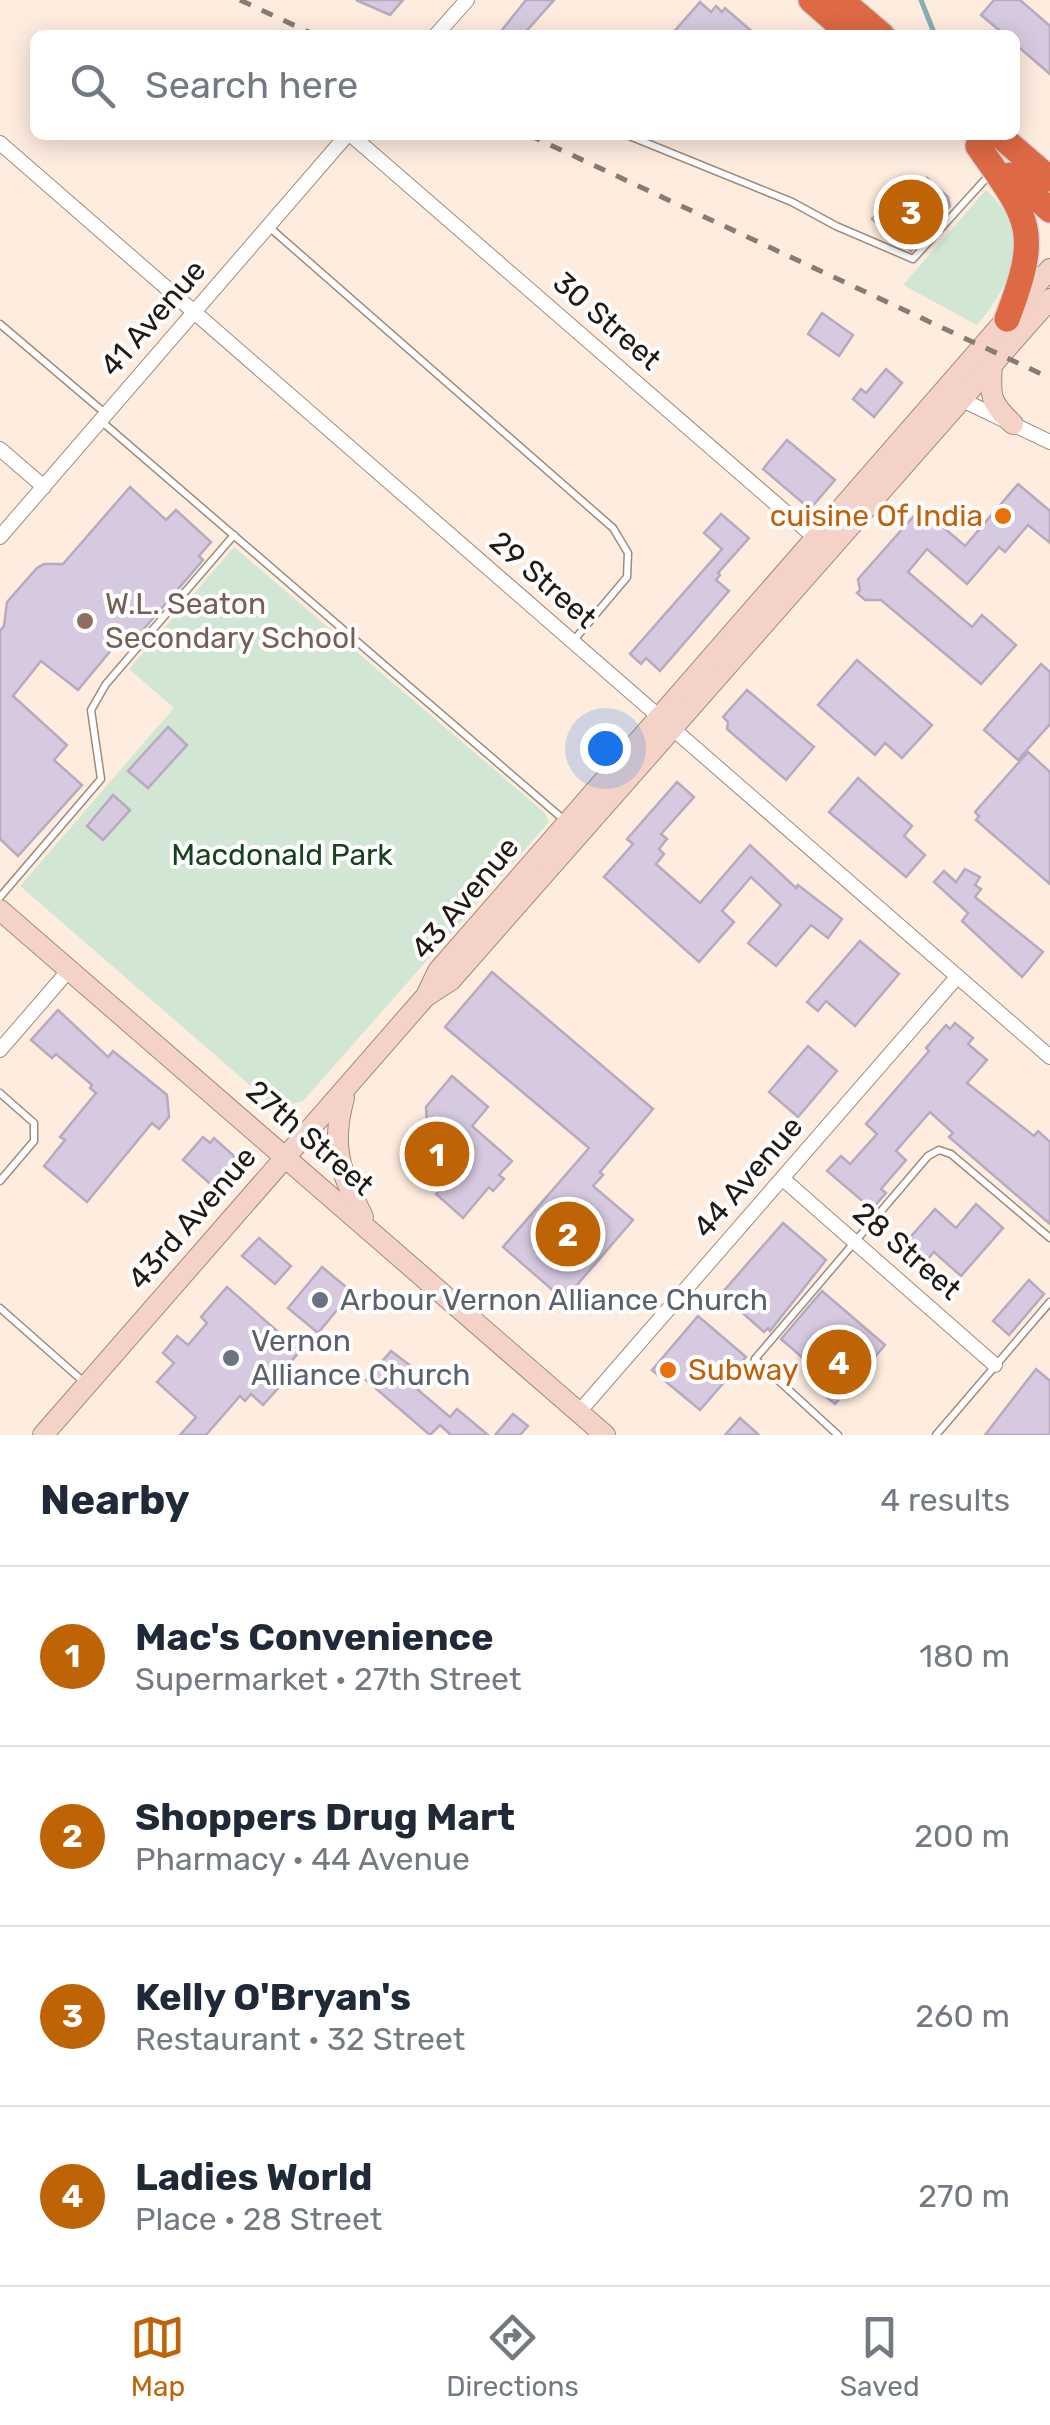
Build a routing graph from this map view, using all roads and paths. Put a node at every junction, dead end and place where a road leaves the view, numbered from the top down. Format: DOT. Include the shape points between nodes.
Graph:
graph roads {
  1 [pos="468,0"];
  2 [pos="812,0"];
  3 [pos="842,0"];
  4 [pos="441,30"];
  5 [pos="845,30"];
  6 [pos="876,30"];
  7 [pos="345,140"];
  8 [pos="355,140"];
  9 [pos="639,140"];
  10 [pos="981,140"];
  11 [pos="982,140"];
  12 [pos="983,140"];
  13 [pos="0,144"];
  14 [pos="994,170"];
  15 [pos="1050,179"];
  16 [pos="1050,210"];
  17 [pos="268,226"];
  18 [pos="1050,269"];
  19 [pos="1050,299"];
  20 [pos="195,311"];
  21 [pos="1007,319"];
  22 [pos="0,324"];
  23 [pos="992,364"];
  24 [pos="954,395"];
  25 [pos="103,418"];
  26 [pos="1013,424"];
  27 [pos="1050,442"];
  28 [pos="0,449"];
  29 [pos="44,486"];
  30 [pos="234,535"];
  31 [pos="0,538"];
  32 [pos="821,544"];
  33 [pos="572,643"];
  34 [pos="666,724"];
  35 [pos="568,824"];
  36 [pos="0,897"];
  37 [pos="0,910"];
  38 [pos="69,970"];
  39 [pos="957,977"];
  40 [pos="426,996"];
  41 [pos="0,1050"];
  42 [pos="1050,1057"];
  43 [pos="346,1089"];
  44 [pos="0,1093"];
  45 [pos="286,1157"];
  46 [pos="782,1179"];
  47 [pos="0,1181"];
  48 [pos="368,1228"];
  49 [pos="1050,1238"];
  50 [pos="855,1241"];
  51 [pos="1050,1302"];
  52 [pos="0,1308"];
  53 [pos="995,1366"];
  54 [pos="87,1384"];
  55 [pos="580,1412"];
  56 [pos="43,1435"];
  57 [pos="606,1435"];
  58 [pos="838,1435"];
  59 [pos="936,1435"];
  1 -- 4 [label="street"];
  2 -- 5 [label="highway"];
  3 -- 6 [label="highway"];
  7 -- 17 [label="street, 41 Avenue"];
  8 -- 32 [label="street, 30 Street"];
  9 -- 14 [label="lane" via="914,259"];
  10 -- 14 [label="highway"];
  11 -- 16 [label="highway"];
  12 -- 15 [label="highway"];
  13 -- 20 [label="street, 29 Street"];
  14 -- 21 [label="highway" via="1017,202 1028,236"];
  17 -- 20 [label="street, 41 Avenue"];
  17 -- 33 [label="lane" via="613,528 628,554 628,577"];
  18 -- 21 [label="street, 43 Avenue"];
  19 -- 23 [label="street, 43 Avenue"];
  20 -- 25 [label="street, 41 Avenue"];
  20 -- 33 [label="street, 29 Street"];
  21 -- 24 [label="street, 43 Avenue"];
  22 -- 25 [label="lane"];
  23 -- 24 [label="street, 43 Avenue"];
  23 -- 26 [label="street" via="991,396"];
  24 -- 26 [label="street"];
  24 -- 32 [label="street, 43 Avenue"];
  25 -- 29 [label="street, 41 Avenue"];
  25 -- 30 [label="lane"];
  26 -- 27 [label="street"];
  28 -- 29 [label="street"];
  29 -- 31 [label="street, 41 Avenue"];
  30 -- 35 [label="lane"];
  30 -- 36 [label="lane" via="106,684 90,710 101,779"];
  32 -- 34 [label="street, 43 Avenue"];
  33 -- 34 [label="street, 29 Street"];
  34 -- 35 [label="street, 43 Avenue"];
  34 -- 39 [label="street, 29 Street"];
  34 -- 40 [label="street, 43 Avenue" via="451,980"];
  35 -- 40 [label="street, 43 Avenue" via="438,970"];
  37 -- 38 [label="street, 27th Street"];
  38 -- 41 [label="street"];
  38 -- 45 [label="street, 27th Street"];
  39 -- 42 [label="street, 29 Street"];
  39 -- 46 [label="street, 44 Avenue"];
  40 -- 43 [label="street, 43rd Avenue"];
  43 -- 45 [label="street, 43rd Avenue"];
  43 -- 48 [label="street" via="336,1149"];
  44 -- 47 [label="lane" via="34,1123 34,1141"];
  45 -- 48 [label="street, 27th Street"];
  45 -- 54 [label="street, 43rd Avenue"];
  46 -- 50 [label="street, 28 Street"];
  46 -- 55 [label="street, 44 Avenue"];
  48 -- 55 [label="street, 27th Street"];
  49 -- 50 [label="lane" via="939,1150"];
  50 -- 53 [label="street, 28 Street"];
  50 -- 58 [label="lane" via="754,1359"];
  51 -- 53 [label="lane"];
  52 -- 54 [label="lane"];
  53 -- 59 [label="lane"];
  54 -- 56 [label="street, 43rd Avenue"];
  55 -- 57 [label="street, 27th Street"];
}
